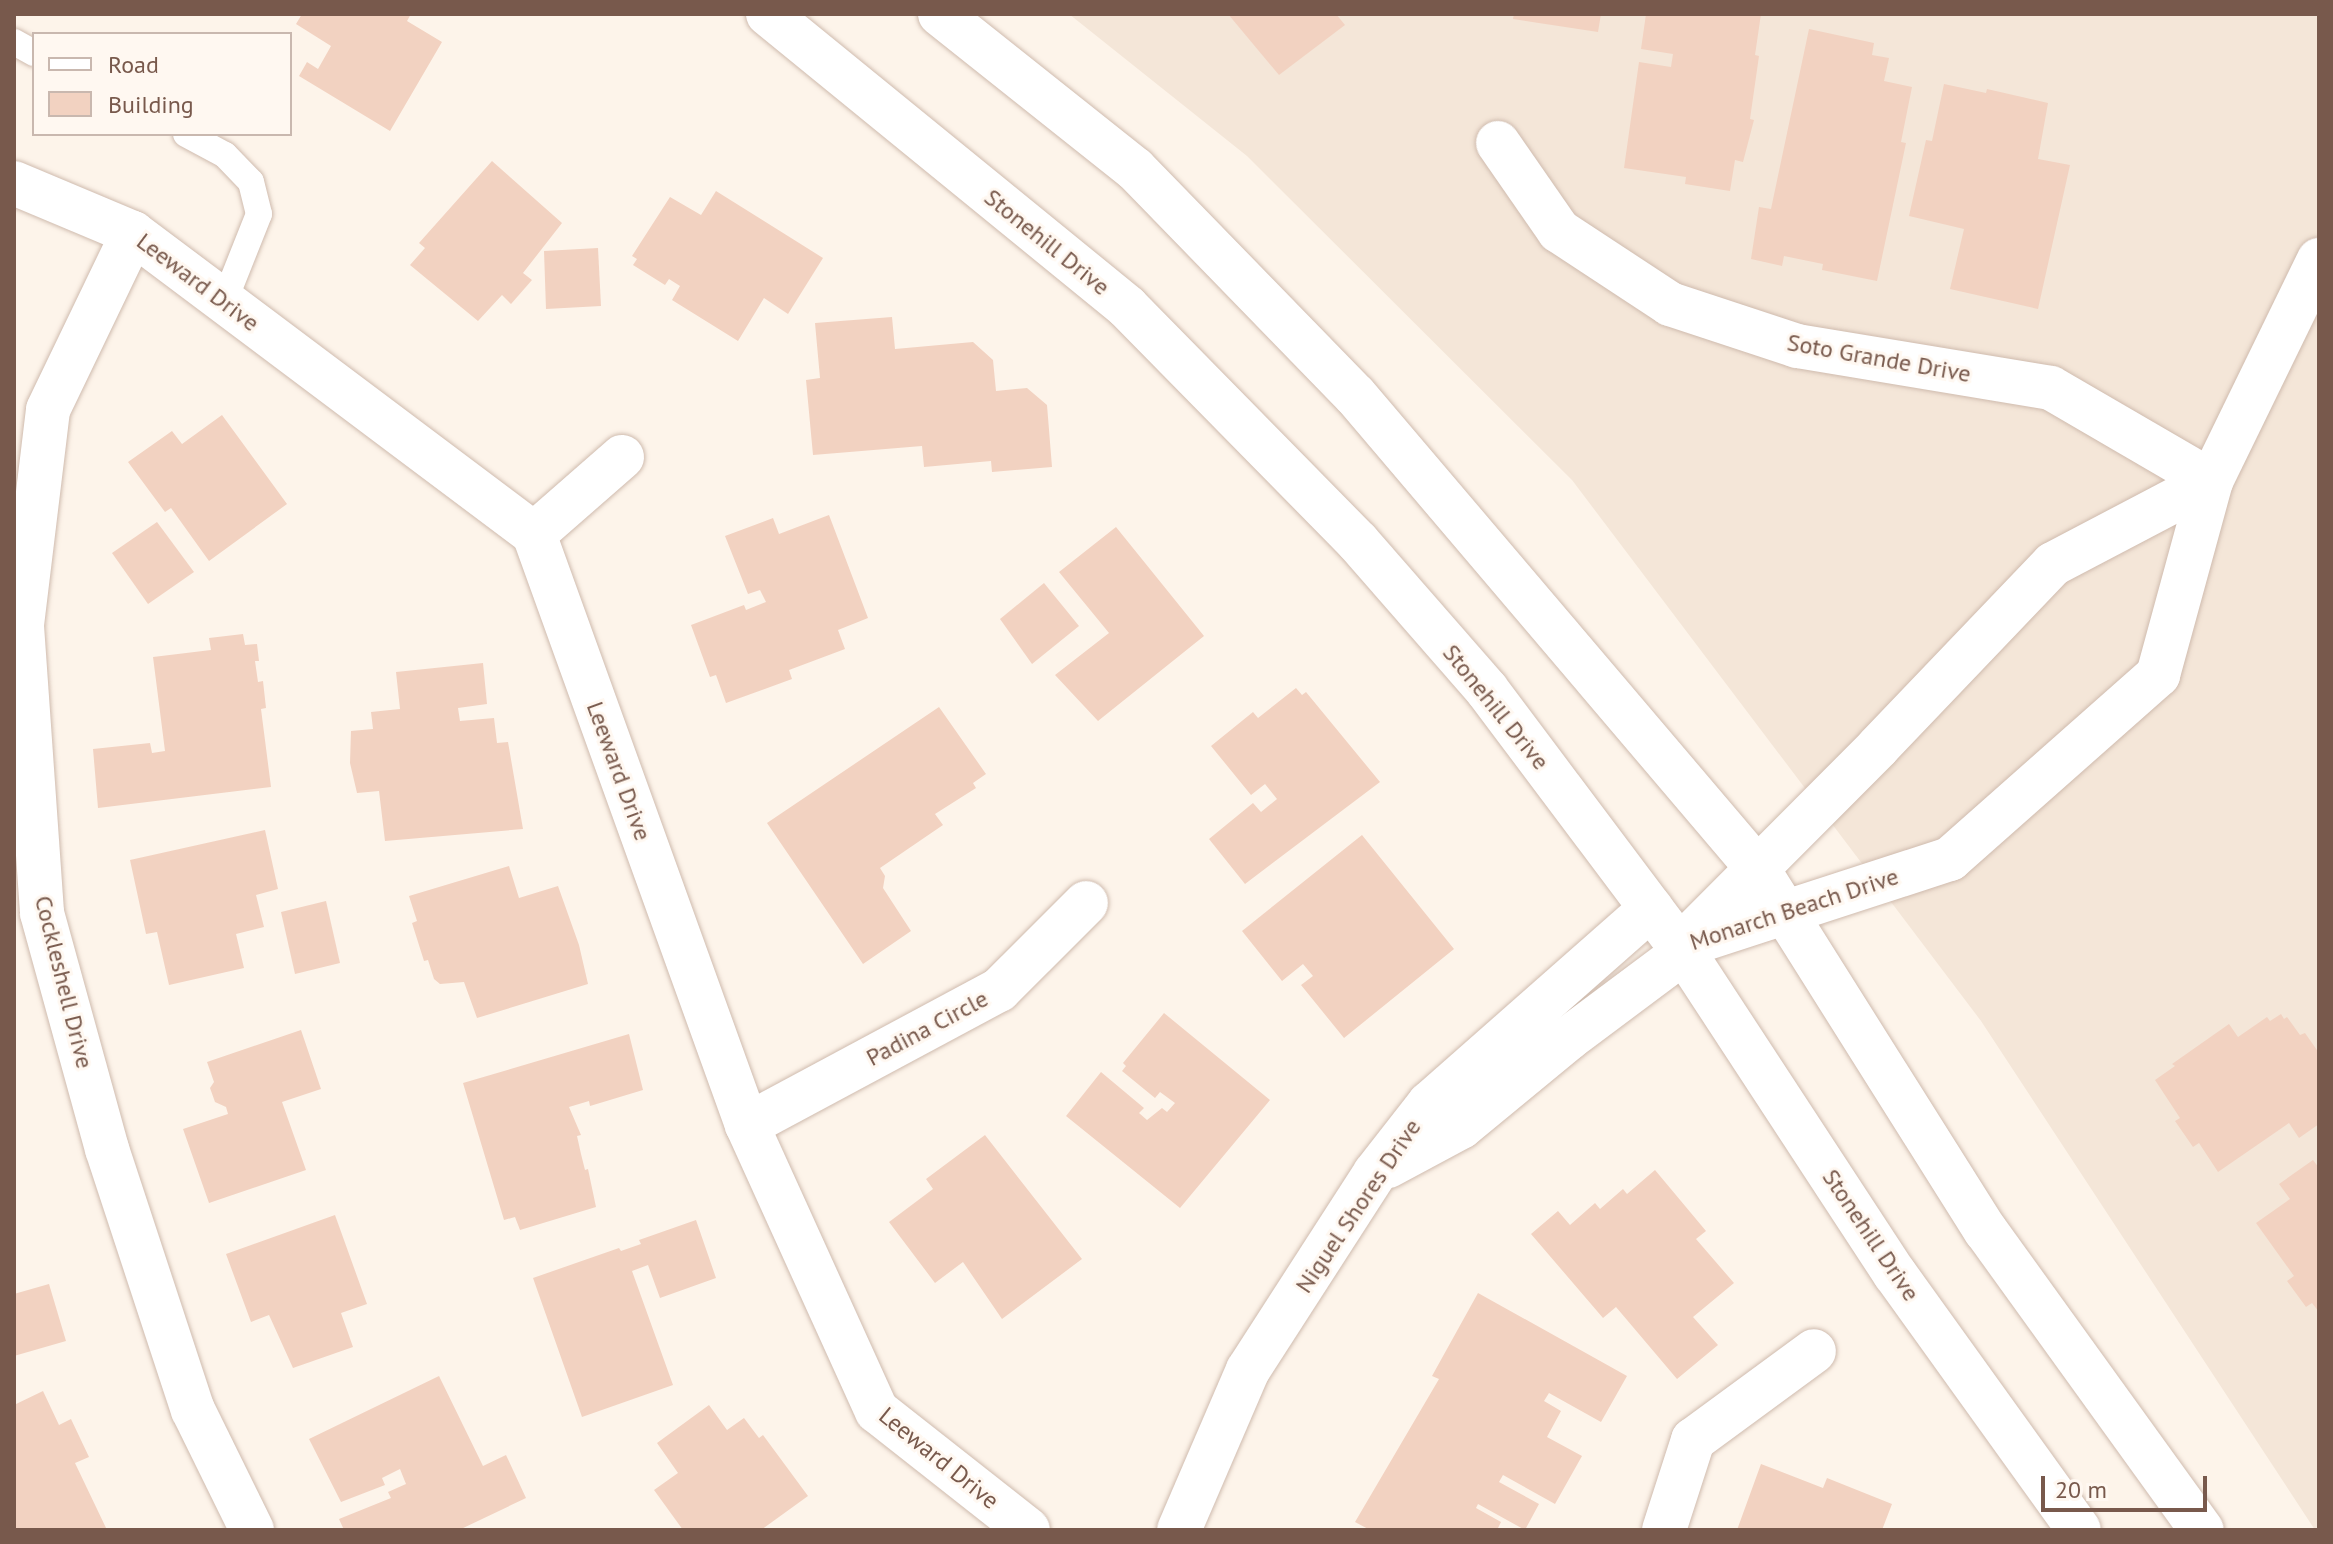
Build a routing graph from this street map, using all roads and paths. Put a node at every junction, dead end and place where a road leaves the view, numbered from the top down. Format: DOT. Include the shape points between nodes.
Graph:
graph roads {
  1 [pos="768,14"];
  2 [pos="940,14"];
  3 [pos="14,42"];
  4 [pos="32,52"];
  5 [pos="190,136"];
  6 [pos="1498,143"];
  7 [pos="14,183"];
  8 [pos="133,233"];
  9 [pos="2319,260"];
  10 [pos="224,302"];
  11 [pos="622,457"];
  12 [pos="2211,481"];
  13 [pos="534,534"];
  14 [pos="1757,868"];
  15 [pos="1086,903"];
  16 [pos="1651,908"];
  17 [pos="1783,912"];
  18 [pos="1681,949"];
  19 [pos="747,1125"];
  20 [pos="1375,1173"];
  21 [pos="1814,1351"];
  22 [pos="252,1530"];
  23 [pos="1028,1530"];
  24 [pos="1179,1530"];
  25 [pos="1664,1530"];
  26 [pos="2079,1530"];
  27 [pos="2202,1530"];
  1 -- 16 [label="street, Stonehill Drive" via="1127,307 1368,553 1487,690"];
  2 -- 14 [label="street" via="1135,169 1355,395"];
  3 -- 4 [label="lane"];
  5 -- 10 [label="lane" via="225,155 251,182 259,214"];
  6 -- 12 [label="street, Soto Grande Drive" via="1559,231 1670,304 1797,346 2051,388"];
  7 -- 8 [label="street, Leeward Drive"];
  8 -- 10 [label="street, Leeward Drive"];
  8 -- 22 [label="street, Cockleshell Drive" via="48,410 22,626 42,913 107,1149 193,1410"];
  9 -- 12 [label="street, Monarch Beach Drive"];
  10 -- 13 [label="street, Leeward Drive"];
  11 -- 13 [label="street"];
  12 -- 14 [label="street, Monarch Beach Drive" via="2053,564"];
  12 -- 17 [label="street, Monarch Beach Drive" via="2158,675 1950,859"];
  13 -- 19 [label="street, Leeward Drive"];
  14 -- 17 [label="street"];
  14 -- 18 [label="street, Monarch Beach Drive"];
  15 -- 19 [label="street, Padina Circle" via="999,990"];
  16 -- 18 [label="street, Stonehill Drive"];
  16 -- 20 [label="street, Niguel Shores Drive" via="1429,1104"];
  17 -- 18 [label="street, Monarch Beach Drive"];
  17 -- 27 [label="street" via="1986,1231"];
  18 -- 20 [label="street" via="1461,1127"];
  18 -- 26 [label="street, Stonehill Drive" via="1895,1274"];
  19 -- 23 [label="street, Leeward Drive" via="877,1411"];
  20 -- 24 [label="street, Niguel Shores Drive" via="1248,1370"];
  21 -- 25 [label="street" via="1693,1440"];
}
